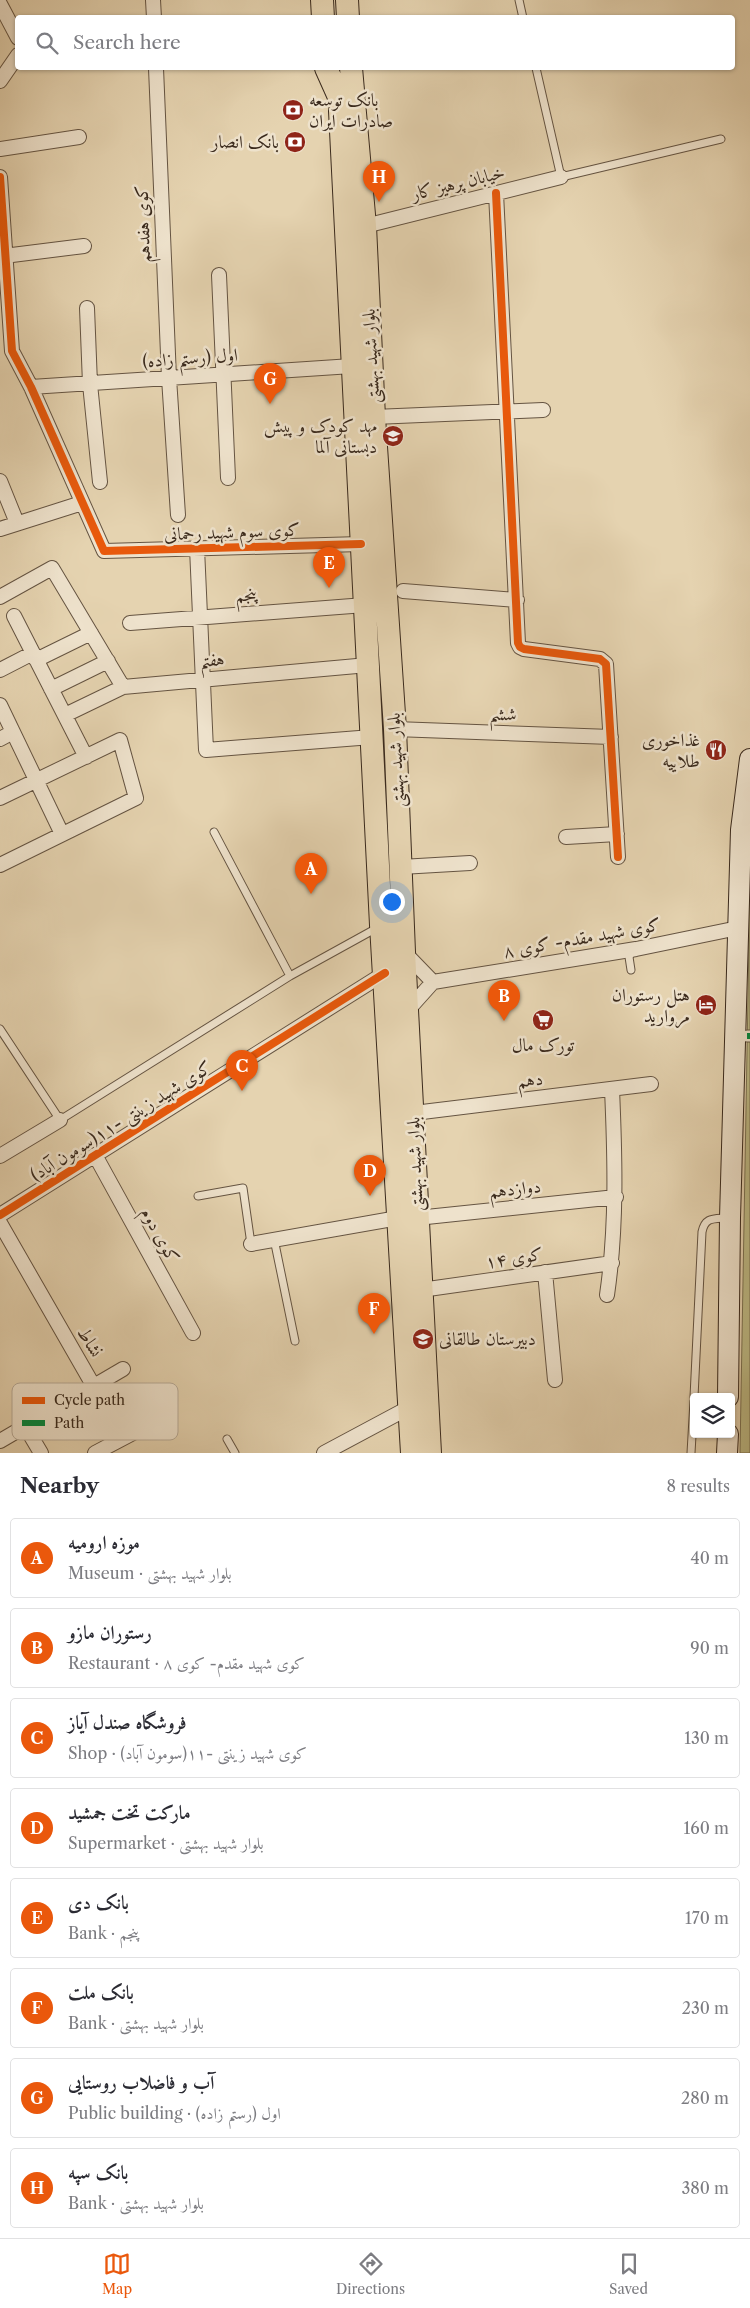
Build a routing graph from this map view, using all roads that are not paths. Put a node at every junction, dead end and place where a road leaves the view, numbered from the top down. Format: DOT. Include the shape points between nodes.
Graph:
graph roads {
  1 [pos="153,0"];
  2 [pos="322,0"];
  3 [pos="334,0"];
  4 [pos="347,0"];
  5 [pos="356,0"];
  6 [pos="519,0"];
  7 [pos="0,4"];
  8 [pos="154,15"];
  9 [pos="323,15"];
  10 [pos="335,15"];
  11 [pos="348,15"];
  12 [pos="358,15"];
  13 [pos="522,15"];
  14 [pos="15,32"];
  15 [pos="15,59"];
  16 [pos="156,70"];
  17 [pos="327,70"];
  18 [pos="339,70"];
  19 [pos="351,70"];
  20 [pos="359,70"];
  21 [pos="536,70"];
  22 [pos="0,81"];
  23 [pos="346,99"];
  24 [pos="79,137"];
  25 [pos="721,139"];
  26 [pos="0,150"];
  27 [pos="0,177"];
  28 [pos="561,177"];
  29 [pos="496,193"];
  30 [pos="365,226"];
  31 [pos="84,246"];
  32 [pos="4,256"];
  33 [pos="219,275"];
  34 [pos="87,308"];
  35 [pos="6,353"];
  36 [pos="352,366"];
  37 [pos="222,375"];
  38 [pos="168,378"];
  39 [pos="90,384"];
  40 [pos="31,387"];
  41 [pos="543,410"];
  42 [pos="508,412"];
  43 [pos="374,417"];
  44 [pos="228,478"];
  45 [pos="0,480"];
  46 [pos="100,482"];
  47 [pos="82,503"];
  48 [pos="178,516"];
  49 [pos="18,523"];
  50 [pos="0,528"];
  51 [pos="361,544"];
  52 [pos="198,548"];
  53 [pos="403,591"];
  54 [pos="0,597"];
  55 [pos="517,600"];
  56 [pos="365,605"];
  57 [pos="14,616"];
  58 [pos="201,618"];
  59 [pos="130,623"];
  60 [pos="90,632"];
  61 [pos="35,656"];
  62 [pos="108,661"];
  63 [pos="368,665"];
  64 [pos="0,670"];
  65 [pos="203,680"];
  66 [pos="123,687"];
  67 [pos="51,689"];
  68 [pos="0,705"];
  69 [pos="64,715"];
  70 [pos="394,728"];
  71 [pos="13,732"];
  72 [pos="372,737"];
  73 [pos="611,737"];
  74 [pos="0,739"];
  75 [pos="86,757"];
  76 [pos="750,758"];
  77 [pos="36,781"];
  78 [pos="0,798"];
  79 [pos="214,832"];
  80 [pos="62,834"];
  81 [pos="617,834"];
  82 [pos="566,837"];
  83 [pos="618,857"];
  84 [pos="470,862"];
  85 [pos="0,865"];
  86 [pos="401,867"];
  87 [pos="381,925"];
  88 [pos="738,928"];
  89 [pos="636,949"];
  90 [pos="404,952"];
  91 [pos="631,970"];
  92 [pos="384,973"];
  93 [pos="290,976"];
  94 [pos="433,982"];
  95 [pos="408,1011"];
  96 [pos="0,1029"];
  97 [pos="651,1084"];
  98 [pos="612,1089"];
  99 [pos="414,1113"];
  100 [pos="60,1120"];
  101 [pos="95,1155"];
  102 [pos="0,1156"];
  103 [pos="198,1196"];
  104 [pos="616,1197"];
  105 [pos="0,1215"];
  106 [pos="407,1218"];
  107 [pos="730,1218"];
  108 [pos="0,1223"];
  109 [pos="274,1240"];
  110 [pos="251,1244"];
  111 [pos="612,1263"];
  112 [pos="545,1272"];
  113 [pos="421,1290"];
  114 [pos="607,1295"];
  115 [pos="193,1333"];
  116 [pos="295,1341"];
  117 [pos="123,1369"];
  118 [pos="417,1372"];
  119 [pos="555,1380"];
  120 [pos="92,1383"];
  121 [pos="97,1383"];
  122 [pos="694,1393"];
  123 [pos="728,1393"];
  124 [pos="410,1407"];
  125 [pos="12,1434"];
  126 [pos="692,1438"];
  127 [pos="728,1438"];
  128 [pos="227,1439"];
  129 [pos="33,1440"];
  130 [pos="120,1440"];
  131 [pos="0,1441"];
  132 [pos="41,1453"];
  133 [pos="95,1453"];
  134 [pos="235,1453"];
  135 [pos="324,1453"];
  136 [pos="412,1453"];
  137 [pos="430,1453"];
  138 [pos="691,1453"];
  139 [pos="727,1453"];
  1 -- 8 [label="street"];
  2 -- 9 [label="main road"];
  3 -- 10 [label="main road"];
  4 -- 11 [label="main road"];
  5 -- 12 [label="main road"];
  6 -- 13 [label="lane"];
  7 -- 14 [label="street"];
  15 -- 22 [label="street"];
  16 -- 38 [label="street, کوی هفدهم"];
  17 -- 23 [label="main road"];
  18 -- 23 [label="main road, بلوار شهید بهشتی"];
  19 -- 23 [label="main road, بلوار شهید بهشتی"];
  20 -- 23 [label="main road"];
  21 -- 28 [label="lane"];
  23 -- 30 [label="main road, بلوار شهید بهشتی"];
  23 -- 36 [label="main road, بلوار شهید بهشتی"];
  24 -- 26 [label="street"];
  25 -- 28 [label="lane"];
  27 -- 32 [label="street"];
  28 -- 29 [label="street, خیابان پرهیز کار"];
  29 -- 30 [label="street, خیابان پرهیز کار"];
  29 -- 42 [label="street"];
  30 -- 43 [label="main road, بلوار شهید بهشتی"];
  31 -- 32 [label="street"];
  32 -- 35 [label="street"];
  33 -- 37 [label="street"];
  34 -- 39 [label="street"];
  35 -- 40 [label="street"];
  36 -- 37 [label="street, اول (رستم زاده)"];
  36 -- 51 [label="main road, بلوار شهید بهشتی"];
  37 -- 38 [label="street, اول (رستم زاده)"];
  37 -- 44 [label="street"];
  38 -- 39 [label="street, اول (رستم زاده)"];
  38 -- 48 [label="street, کوی هفدهم"];
  39 -- 40 [label="street, اول (رستم زاده)"];
  39 -- 46 [label="street"];
  40 -- 47 [label="street"];
  41 -- 42 [label="street"];
  42 -- 43 [label="street"];
  42 -- 55 [label="street"];
  43 -- 70 [label="main road, بلوار شهید بهشتی"];
  45 -- 49 [label="street"];
  47 -- 49 [label="street"];
  47 -- 52 [label="street, کوی سوم شهید رحمانی" via="104,551"];
  49 -- 50 [label="street"];
  51 -- 52 [label="street, کوی سوم شهید رحمانی"];
  51 -- 56 [label="main road, بلوار شهید بهشتی"];
  52 -- 58 [label="street"];
  53 -- 55 [label="street"];
  54 -- 60 [label="street" via="52,568"];
  55 -- 73 [label="street" via="520,647 600,659 606,664"];
  56 -- 58 [label="street, پنجم"];
  56 -- 63 [label="main road, بلوار شهید بهشتی"];
  57 -- 61 [label="street"];
  58 -- 59 [label="street, پنجم"];
  58 -- 65 [label="street"];
  60 -- 61 [label="street"];
  60 -- 62 [label="street"];
  61 -- 64 [label="street"];
  61 -- 67 [label="street"];
  62 -- 66 [label="street"];
  62 -- 67 [label="street"];
  63 -- 65 [label="street, هفتم"];
  63 -- 72 [label="main road, بلوار شهید بهشتی"];
  65 -- 66 [label="street, هفتم"];
  65 -- 72 [label="street" via="206,750"];
  66 -- 69 [label="street, هفتم"];
  67 -- 69 [label="street"];
  68 -- 71 [label="street"];
  69 -- 75 [label="street"];
  70 -- 73 [label="street, ششم"];
  70 -- 86 [label="main road, بلوار شهید بهشتی"];
  71 -- 74 [label="street"];
  71 -- 77 [label="street"];
  72 -- 87 [label="main road, بلوار شهید بهشتی"];
  73 -- 81 [label="street"];
  75 -- 77 [label="street"];
  75 -- 80 [label="street" via="120,740 136,798"];
  76 -- 88 [label="main road" via="741,830"];
  77 -- 78 [label="street"];
  77 -- 80 [label="street"];
  79 -- 93 [label="lane"];
  80 -- 85 [label="street"];
  81 -- 82 [label="street"];
  81 -- 83 [label="street"];
  84 -- 86 [label="street"];
  86 -- 90 [label="main road, بلوار شهید بهشتی"];
  87 -- 92 [label="main road, بلوار شهید بهشتی"];
  87 -- 93 [label="lane"];
  88 -- 89 [label="street, کوی شهید مقدم- کوی ۸"];
  88 -- 107 [label="main road"];
  89 -- 91 [label="lane" via="630,952"];
  89 -- 94 [label="street, کوی شهید مقدم- کوی ۸"];
  90 -- 94 [label="street"];
  90 -- 95 [label="main road, بلوار شهید بهشتی"];
  92 -- 101 [label="street, کوی شهید زینتی -۱۱(سومون آباد)"];
  92 -- 106 [label="main road, بلوار شهید بهشتی"];
  93 -- 100 [label="lane"];
  94 -- 95 [label="street"];
  95 -- 99 [label="main road, بلوار شهید بهشتی"];
  96 -- 100 [label="lane"];
  97 -- 98 [label="street, دهم"];
  98 -- 99 [label="street, دهم"];
  98 -- 104 [label="street"];
  99 -- 106 [label="main road, بلوار شهید بهشتی"];
  100 -- 102 [label="street"];
  101 -- 105 [label="street, کوی شهید زینتی -۱۱(سومون آباد)"];
  101 -- 115 [label="street, کوی دوم"];
  103 -- 110 [label="lane" via="243,1188"];
  104 -- 106 [label="street, دوازدهم"];
  104 -- 111 [label="street"];
  106 -- 109 [label="street, دوازدهم"];
  106 -- 113 [label="main road, بلوار شهید بهشتی"];
  106 -- 118 [label="main road, بلوار شهید بهشتی"];
  107 -- 122 [label="lane" via="704,1222"];
  107 -- 123 [label="main road"];
  108 -- 120 [label="street, نشاط"];
  109 -- 110 [label="street, دوازدهم"];
  109 -- 116 [label="lane"];
  111 -- 112 [label="street, کوی ۱۴"];
  111 -- 114 [label="street"];
  112 -- 113 [label="street, کوی ۱۴"];
  112 -- 119 [label="street"];
  113 -- 118 [label="main road, بلوار شهید بهشتی"];
  117 -- 121 [label="street"];
  118 -- 124 [label="main road, بلوار شهید بهشتی"];
  118 -- 137 [label="main road, بلوار شهید بهشتی"];
  124 -- 135 [label="street"];
  124 -- 136 [label="main road, بلوار شهید بهشتی"];
  125 -- 131 [label="street, نشاط"];
  126 -- 138 [label="lane"];
  127 -- 139 [label="main road"];
  128 -- 134 [label="lane"];
  129 -- 132 [label="street"];
  130 -- 133 [label="street"];
}
